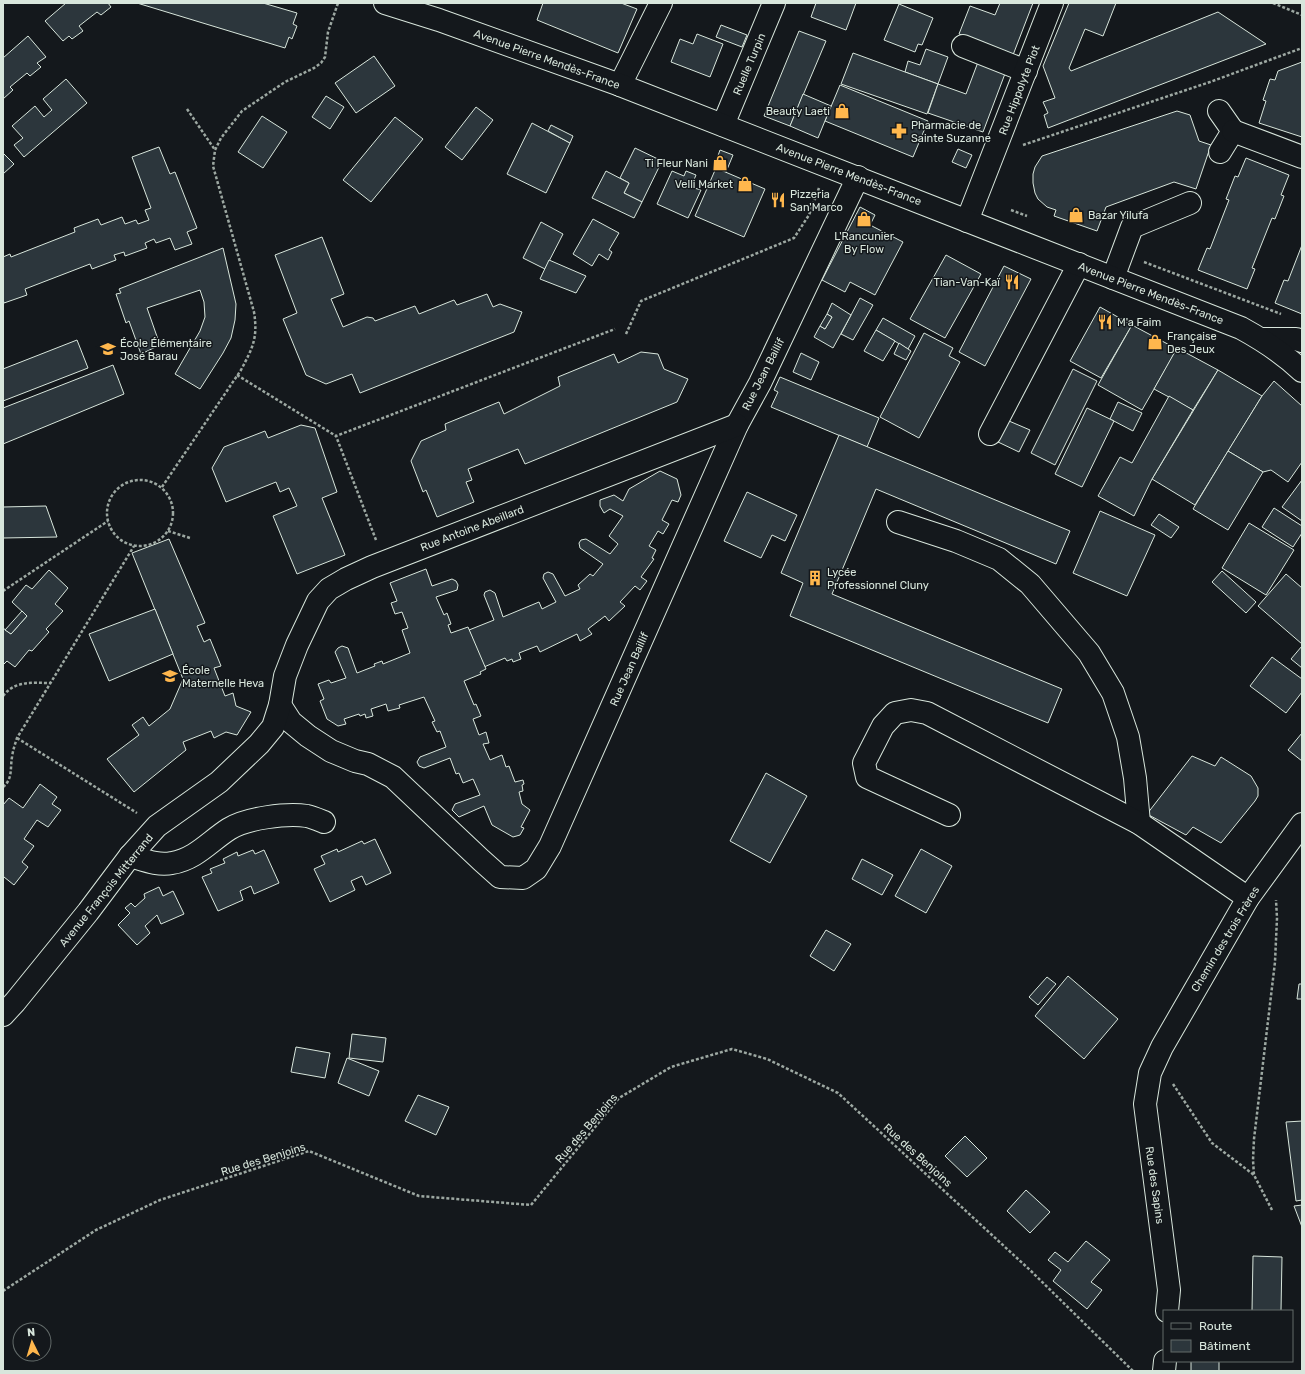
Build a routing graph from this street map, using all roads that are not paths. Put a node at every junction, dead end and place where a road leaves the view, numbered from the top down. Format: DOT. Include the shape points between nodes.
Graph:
graph roads {
  1 [pos="384,3"];
  2 [pos="661,3"];
  3 [pos="774,3"];
  4 [pos="1052,3"];
  5 [pos="963,46"];
  6 [pos="1026,71"];
  7 [pos="620,85"];
  8 [pos="1219,111"];
  9 [pos="723,125"];
  10 [pos="1233,131"];
  11 [pos="1220,152"];
  12 [pos="1302,157"];
  13 [pos="858,177"];
  14 [pos="1190,203"];
  15 [pos="967,221"];
  16 [pos="1079,264"];
  17 [pos="1113,278"];
  18 [pos="1262,339"];
  19 [pos="1302,341"];
  20 [pos="1302,371"];
  21 [pos="737,426"];
  22 [pos="990,434"];
  23 [pos="898,522"];
  24 [pos="280,705"];
  25 [pos="949,815"];
  26 [pos="324,822"];
  27 [pos="1139,823"];
  28 [pos="1302,824"];
  29 [pos="130,856"];
  30 [pos="1248,898"];
  31 [pos="3,1015"];
  32 [pos="1156,1059"];
  33 [pos="1167,1310"];
  1 -- 7 [label="street, Avenue Pierre Mendès-France"];
  2 -- 7 [label="street"];
  3 -- 9 [label="street, Ruelle Turpin"];
  4 -- 6 [label="street, Rue Hippolyte Piot"];
  5 -- 6 [label="street"];
  6 -- 15 [label="street, Rue Hippolyte Piot"];
  7 -- 9 [label="street, Avenue Pierre Mendès-France"];
  8 -- 10 [label="street"];
  9 -- 13 [label="street, Avenue Pierre Mendès-France"];
  10 -- 11 [label="street"];
  10 -- 12 [label="street"];
  13 -- 15 [label="street, Avenue Pierre Mendès-France"];
  13 -- 21 [label="street, Rue Jean Baillif"];
  14 -- 17 [label="street" via="1132,227"];
  15 -- 16 [label="street, Avenue Pierre Mendès-France"];
  16 -- 17 [label="street, Avenue Pierre Mendès-France"];
  16 -- 22 [label="street"];
  17 -- 18 [label="street, Avenue Pierre Mendès-France"];
  18 -- 19 [label="street"];
  18 -- 20 [label="street, Avenue Pierre Mendès-France"];
  21 -- 24 [label="street, Rue Antoine Abeillard" via="385,562 329,589 318,601 300,639 285,676"];
  21 -- 24 [label="street, Rue Jean Baillif" via="550,846 536,869 523,878 500,877 393,777 368,764 331,751 291,722"];
  23 -- 27 [label="street" via="956,541 999,560 1030,584 1089,653 1113,693 1128,736"];
  24 -- 29 [label="street, Avenue François Mitterrand" via="273,727 259,744 219,782 157,826"];
  25 -- 27 [label="street" via="867,777 864,763 884,726 895,713 910,710 927,713"];
  26 -- 29 [label="street" via="307,816 284,815 256,819 230,828 192,858 156,864"];
  27 -- 30 [label="street"];
  28 -- 30 [label="street, Chemin des trois Frères"];
  29 -- 31 [label="street, Avenue François Mitterrand"];
  30 -- 32 [label="street, Chemin des trois Frères"];
  32 -- 33 [label="street, Rue des Sapins" via="1150,1073 1145,1104 1169,1290"];
}
